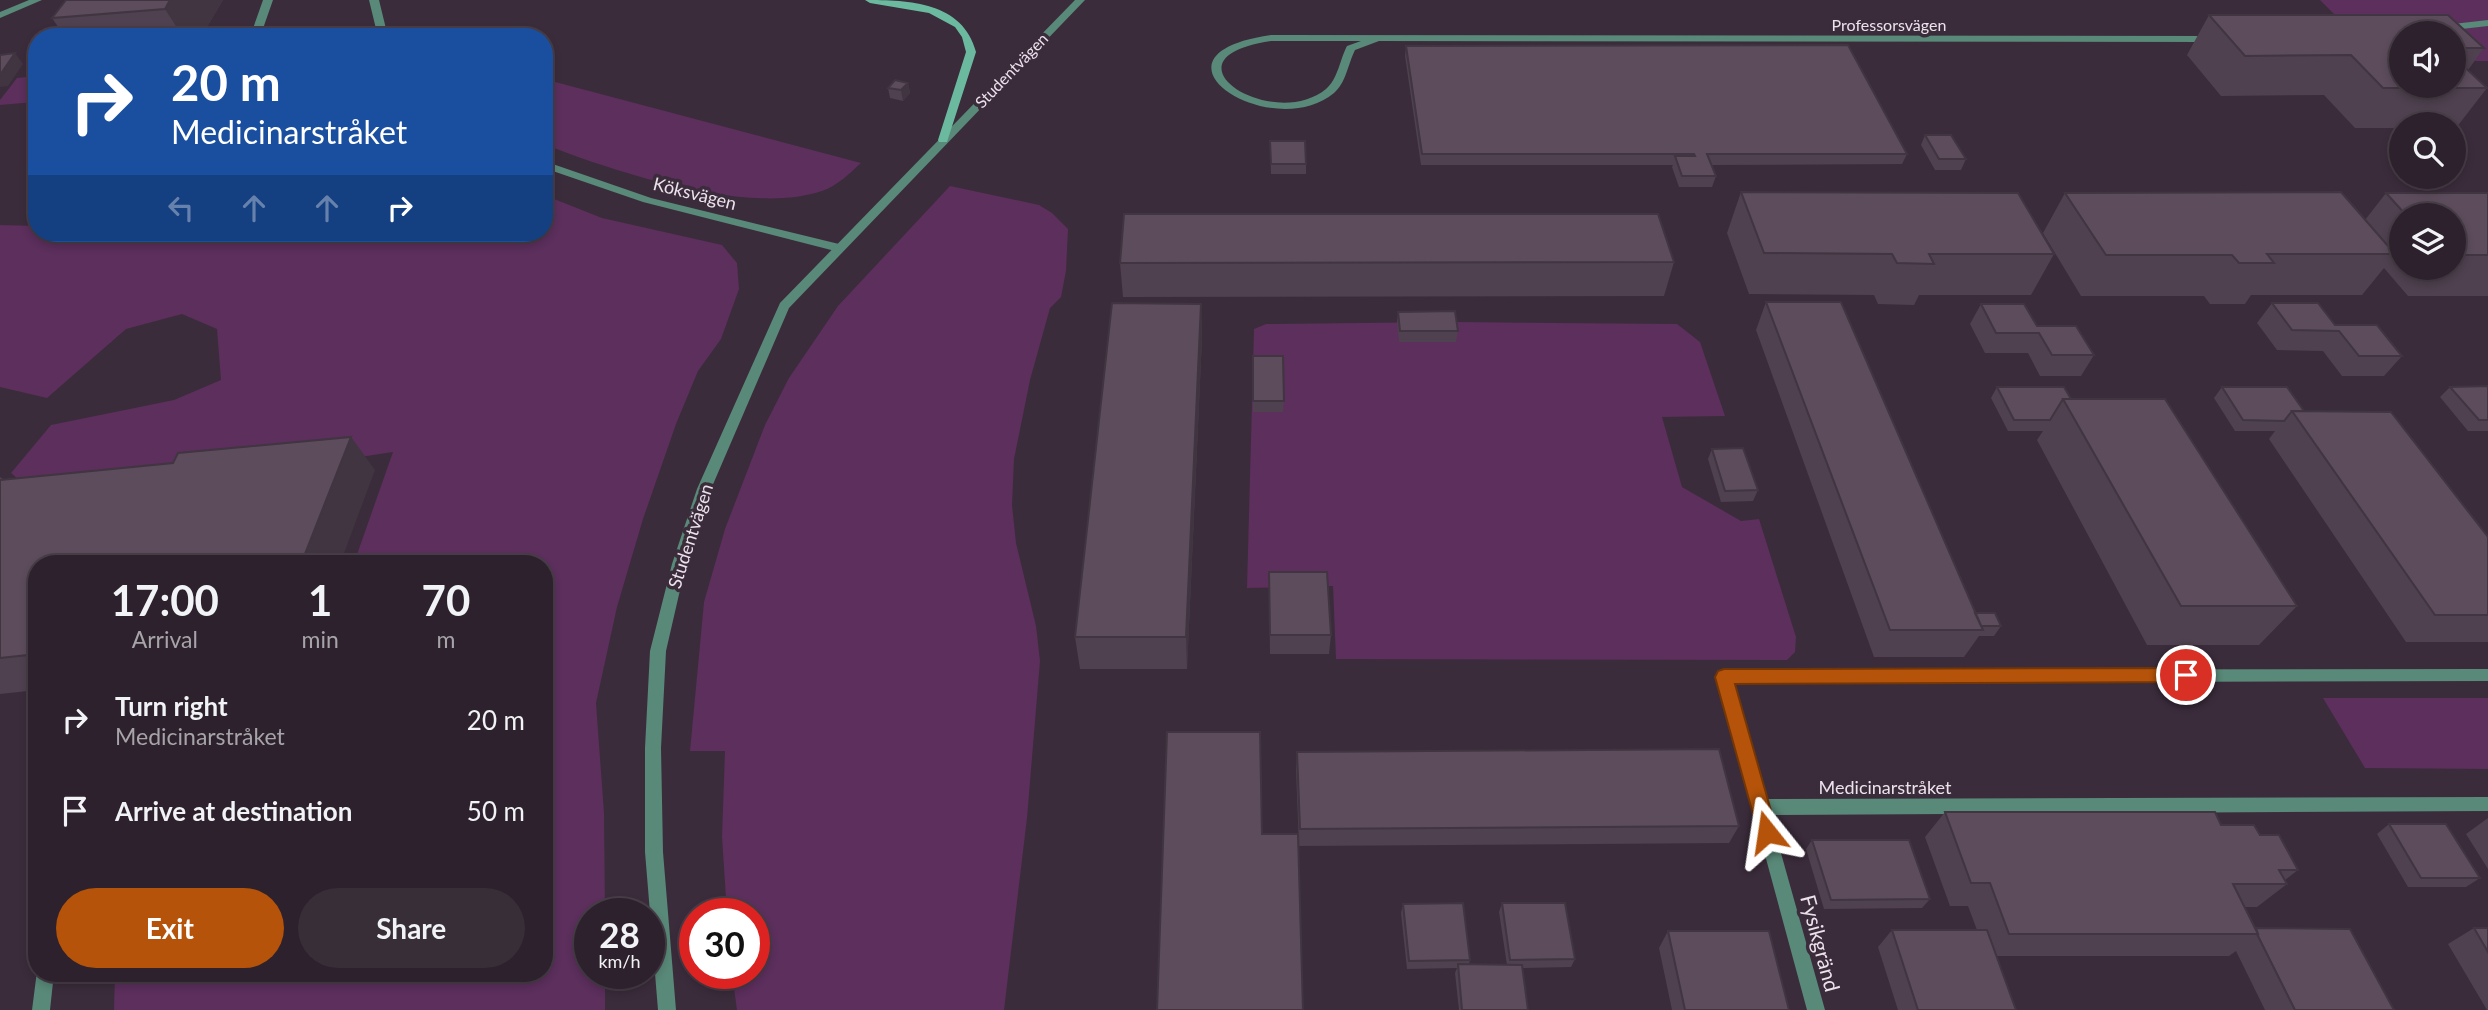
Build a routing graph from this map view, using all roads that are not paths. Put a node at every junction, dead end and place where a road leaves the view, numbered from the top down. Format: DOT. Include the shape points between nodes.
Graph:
graph roads {
  1 [pos="37,0"];
  2 [pos="268,0"];
  3 [pos="374,0"];
  4 [pos="870,0"];
  5 [pos="1080,0"];
  6 [pos="0,15"];
  7 [pos="2488,23"];
  8 [pos="2466,26"];
  9 [pos="258,28"];
  10 [pos="381,28"];
  11 [pos="1376,39"];
  12 [pos="2227,40"];
  13 [pos="943,139"];
  14 [pos="553,167"];
  15 [pos="839,248"];
  16 [pos="2488,675"];
  17 [pos="2488,804"];
  18 [pos="1760,807"];
  19 [pos="44,982"];
  20 [pos="41,1010"];
  21 [pos="667,1010"];
  22 [pos="1816,1010"];
  1 -- 6 [label="street"];
  2 -- 9 [label="street"];
  3 -- 10 [label="street"];
  4 -- 13 [label="main road, Studentvägen" via="936,11 970,39 971,52"];
  5 -- 13 [label="street, Studentvägen"];
  7 -- 8 [label="street"];
  11 -- 11 [label="street, Professorsvägen" via="1258,39 1229,49 1217,62 1217,70 1231,91 1249,99 1307,102 1336,85 1351,48"];
  11 -- 12 [label="street, Professorsvägen"];
  13 -- 15 [label="street, Studentvägen"];
  14 -- 15 [label="street, Köksvägen" via="647,200"];
  15 -- 21 [label="street, Studentvägen" via="785,306 704,489 678,564 658,651 653,852"];
  16 -- 18 [label="street" via="1724,677"];
  17 -- 18 [label="street, Medicinarstråket"];
  18 -- 22 [label="street, Fysikgränd"];
  19 -- 20 [label="street"];
}
